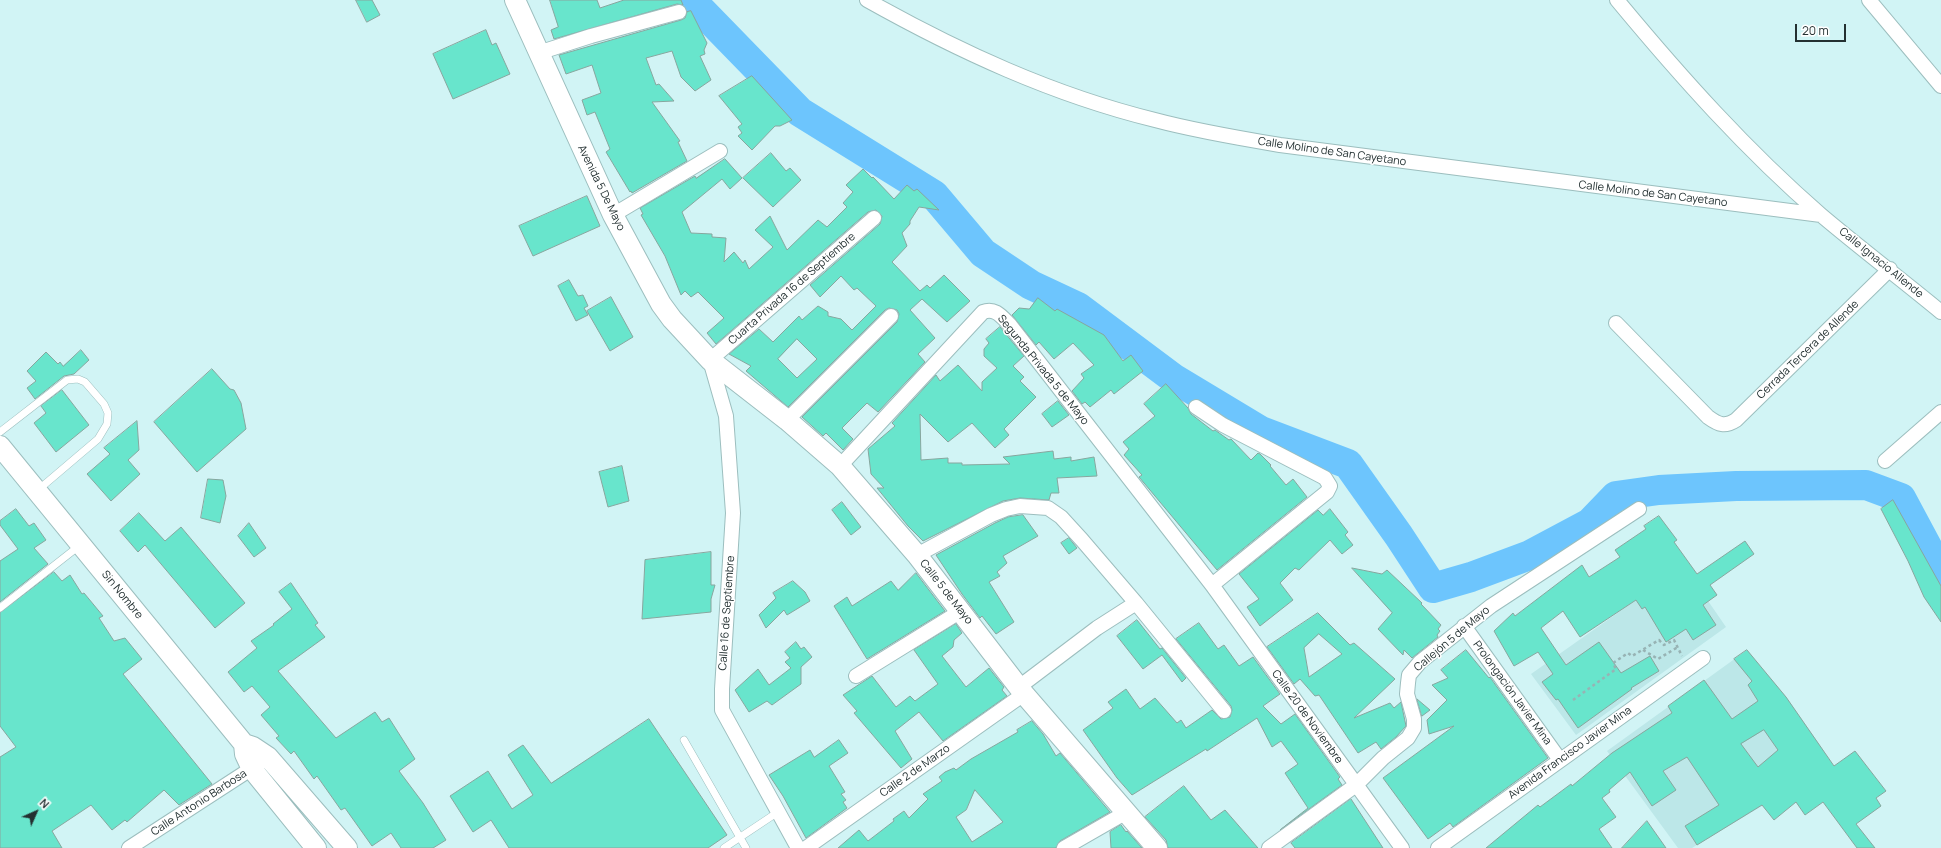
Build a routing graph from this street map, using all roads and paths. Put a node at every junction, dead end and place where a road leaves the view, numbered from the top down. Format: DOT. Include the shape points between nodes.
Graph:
graph roads {
  1 [pos="515,0"];
  2 [pos="867,0"];
  3 [pos="1617,0"];
  4 [pos="1869,0"];
  5 [pos="679,12"];
  6 [pos="538,53"];
  7 [pos="1941,86"];
  8 [pos="720,151"];
  9 [pos="613,215"];
  10 [pos="1821,215"];
  11 [pos="874,218"];
  12 [pos="1890,270"];
  13 [pos="1941,312"];
  14 [pos="891,316"];
  15 [pos="1616,323"];
  16 [pos="710,360"];
  17 [pos="1196,406"];
  18 [pos="1941,412"];
  19 [pos="787,420"];
  20 [pos="0,432"];
  21 [pos="0,446"];
  22 [pos="1885,461"];
  23 [pos="840,466"];
  24 [pos="37,491"];
  25 [pos="1639,509"];
  26 [pos="81,544"];
  27 [pos="917,554"];
  28 [pos="1212,585"];
  29 [pos="1136,603"];
  30 [pos="0,608"];
  31 [pos="961,611"];
  32 [pos="1464,626"];
  33 [pos="1678,648"];
  34 [pos="1643,650"];
  35 [pos="1684,658"];
  36 [pos="1703,658"];
  37 [pos="856,676"];
  38 [pos="1021,690"];
  39 [pos="1573,700"];
  40 [pos="1224,711"];
  41 [pos="684,740"];
  42 [pos="244,744"];
  43 [pos="268,757"];
  44 [pos="1560,760"];
  45 [pos="252,769"];
  46 [pos="1356,785"];
  47 [pos="778,812"];
  48 [pos="1126,812"];
  49 [pos="740,837"];
  50 [pos="129,848"];
  51 [pos="316,848"];
  52 [pos="347,848"];
  53 [pos="724,848"];
  54 [pos="746,848"];
  55 [pos="798,848"];
  56 [pos="806,848"];
  57 [pos="1064,848"];
  58 [pos="1157,848"];
  59 [pos="1269,848"];
  60 [pos="1402,848"];
  61 [pos="1438,848"];
  1 -- 6 [label="street, Avenida 5 De Mayo"];
  2 -- 10 [label="street, Calle Molino de San Cayetano" via="918,29 1012,73 1094,102 1161,122 1214,134 1342,154"];
  3 -- 10 [label="street, Calle Ignacio Allende" via="1713,111"];
  4 -- 7 [label="street"];
  5 -- 6 [label="street"];
  6 -- 9 [label="street, Avenida 5 De Mayo"];
  8 -- 9 [label="street"];
  9 -- 16 [label="street, Avenida 5 De Mayo" via="661,304"];
  10 -- 12 [label="street, Calle Ignacio Allende"];
  11 -- 16 [label="street, Cuarta Privada 16 de Septiembre"];
  12 -- 13 [label="street, Calle Ignacio Allende"];
  12 -- 15 [label="street, Cerrada Tercera de Allende" via="1736,420 1723,425 1708,418"];
  14 -- 19 [label="street"];
  16 -- 19 [label="street, Calle 5 de Mayo"];
  16 -- 47 [label="street, Calle 16 de Septiembre" via="726,416 733,513 722,710"];
  17 -- 28 [label="street" via="1223,425 1325,478 1330,486 1327,492"];
  18 -- 22 [label="street"];
  19 -- 23 [label="street, Calle 5 de Mayo"];
  20 -- 24 [label="lane" via="67,380 78,379 85,382 104,404 108,413 104,432"];
  21 -- 24 [label="street, Sin Nombre"];
  23 -- 27 [label="street, Calle 5 de Mayo"];
  23 -- 28 [label="street, Segunda Privada 5 de Mayo" via="983,312 992,310 1010,326"];
  24 -- 26 [label="street, Sin Nombre"];
  25 -- 32 [label="street, Callejón 5 de Mayo"];
  26 -- 30 [label="lane"];
  26 -- 42 [label="street, Sin Nombre"];
  27 -- 29 [label="street" via="1006,509 1020,506 1048,508 1061,517"];
  27 -- 31 [label="street, Calle 5 de Mayo"];
  28 -- 46 [label="street, Calle 20 de Noviembre"];
  29 -- 38 [label="street, Calle 2 de Marzo" via="1097,628"];
  29 -- 40 [label="street"];
  31 -- 37 [label="street"];
  31 -- 38 [label="street, Calle 5 de Mayo"];
  32 -- 44 [label="street, Prolongación Javier Mina"];
  32 -- 46 [label="street, Callejón 5 de Mayo" via="1420,662 1409,675 1407,694 1414,728 1408,738"];
  33 -- 34 [label="path" via="1658,659"];
  33 -- 34 [label="path" via="1674,640 1664,645 1659,640"];
  33 -- 35 [label="path"];
  34 -- 39 [label="path" via="1632,656 1628,653 1613,663 1616,669"];
  36 -- 44 [label="street, Avenida Francisco Javier Mina"];
  38 -- 48 [label="street, Calle 5 de Mayo"];
  38 -- 56 [label="street, Calle 2 de Marzo"];
  41 -- 49 [label="lane"];
  42 -- 43 [label="street"];
  42 -- 45 [label="street" via="245,754"];
  43 -- 45 [label="street, Calle Antonio Barbosa"];
  43 -- 52 [label="street"];
  44 -- 61 [label="street, Avenida Francisco Javier Mina"];
  45 -- 50 [label="street, Calle Antonio Barbosa"];
  45 -- 51 [label="street"];
  46 -- 59 [label="street, Callejón 5 de Mayo"];
  46 -- 60 [label="street, Calle 20 de Noviembre"];
  47 -- 49 [label="lane"];
  47 -- 55 [label="street, Calle 16 de Septiembre"];
  48 -- 57 [label="street"];
  48 -- 58 [label="street, Calle 5 de Mayo"];
  49 -- 53 [label="lane"];
  49 -- 54 [label="lane"];
}
